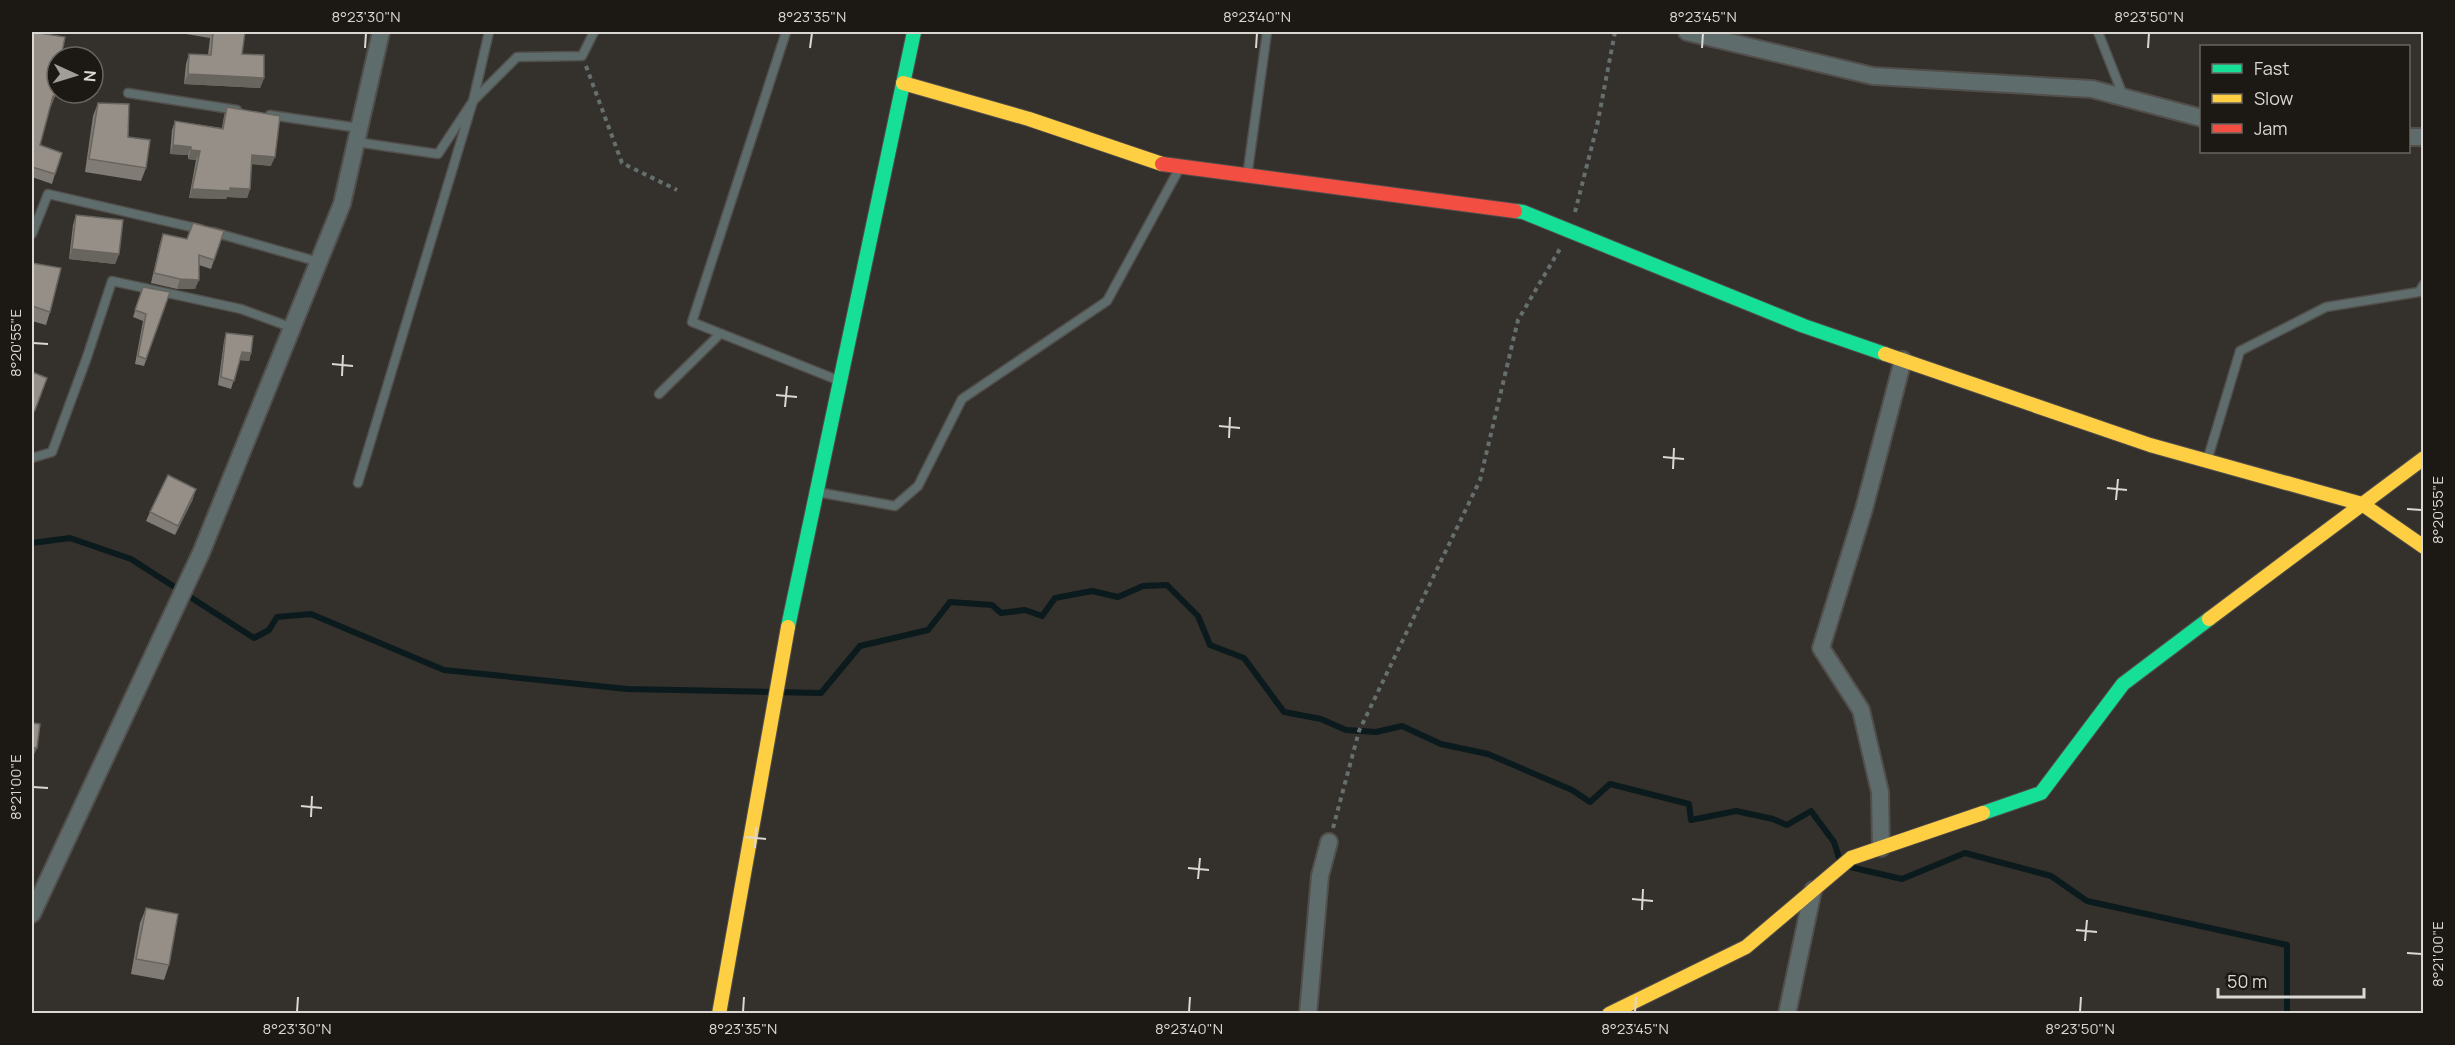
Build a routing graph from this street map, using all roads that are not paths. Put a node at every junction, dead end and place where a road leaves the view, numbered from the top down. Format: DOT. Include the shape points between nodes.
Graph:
graph roads {
  1 [pos="381,32"];
  2 [pos="489,32"];
  3 [pos="594,32"];
  4 [pos="786,32"];
  5 [pos="914,32"];
  6 [pos="1267,32"];
  7 [pos="1687,32"];
  8 [pos="2098,32"];
  9 [pos="903,83"];
  10 [pos="128,93"];
  11 [pos="2124,98"];
  12 [pos="473,101"];
  13 [pos="244,111"];
  14 [pos="255,113"];
  15 [pos="2200,117"];
  16 [pos="357,135"];
  17 [pos="1180,168"];
  18 [pos="1247,177"];
  19 [pos="32,234"];
  20 [pos="319,262"];
  21 [pos="2424,284"];
  22 [pos="293,328"];
  23 [pos="720,334"];
  24 [pos="1903,360"];
  25 [pos="841,381"];
  26 [pos="659,394"];
  27 [pos="32,458"];
  28 [pos="2424,458"];
  29 [pos="2207,461"];
  30 [pos="358,483"];
  31 [pos="817,492"];
  32 [pos="2362,504"];
  33 [pos="2424,547"];
  34 [pos="1329,842"];
  35 [pos="1881,848"];
  36 [pos="1813,890"];
  37 [pos="32,914"];
  38 [pos="719,1014"];
  39 [pos="1308,1014"];
  40 [pos="1609,1014"];
  41 [pos="1787,1014"];
  1 -- 16 [label="street"];
  2 -- 12 [label="lane"];
  3 -- 12 [label="lane" via="582,56 517,57"];
  4 -- 23 [label="lane" via="692,322"];
  5 -- 9 [label="street"];
  6 -- 18 [label="lane"];
  7 -- 11 [label="street" via="1873,76 2092,89"];
  8 -- 11 [label="lane"];
  9 -- 17 [label="street"];
  9 -- 25 [label="street"];
  10 -- 13 [label="lane"];
  11 -- 15 [label="street"];
  12 -- 16 [label="lane" via="438,154"];
  12 -- 30 [label="lane"];
  14 -- 16 [label="lane"];
  16 -- 20 [label="street" via="342,204"];
  17 -- 18 [label="street"];
  17 -- 31 [label="lane" via="1107,301 962,399 918,486 896,506"];
  18 -- 24 [label="street" via="1523,212 1804,326"];
  19 -- 20 [label="lane" via="48,194 245,239"];
  20 -- 22 [label="street"];
  21 -- 29 [label="lane" via="2419,292 2326,308 2240,351"];
  22 -- 27 [label="lane" via="241,309 112,281 52,452"];
  22 -- 37 [label="street" via="201,553"];
  23 -- 25 [label="lane"];
  23 -- 26 [label="lane"];
  24 -- 29 [label="street"];
  24 -- 35 [label="street" via="1864,509 1821,648 1861,710 1880,792"];
  25 -- 31 [label="street"];
  28 -- 32 [label="street"];
  29 -- 32 [label="street"];
  31 -- 38 [label="street" via="783,653"];
  32 -- 33 [label="street"];
  32 -- 35 [label="street" via="2123,684 2041,793"];
  34 -- 39 [label="street" via="1320,876"];
  35 -- 36 [label="street" via="1851,858"];
  36 -- 40 [label="street" via="1746,947"];
  36 -- 41 [label="street"];
}
